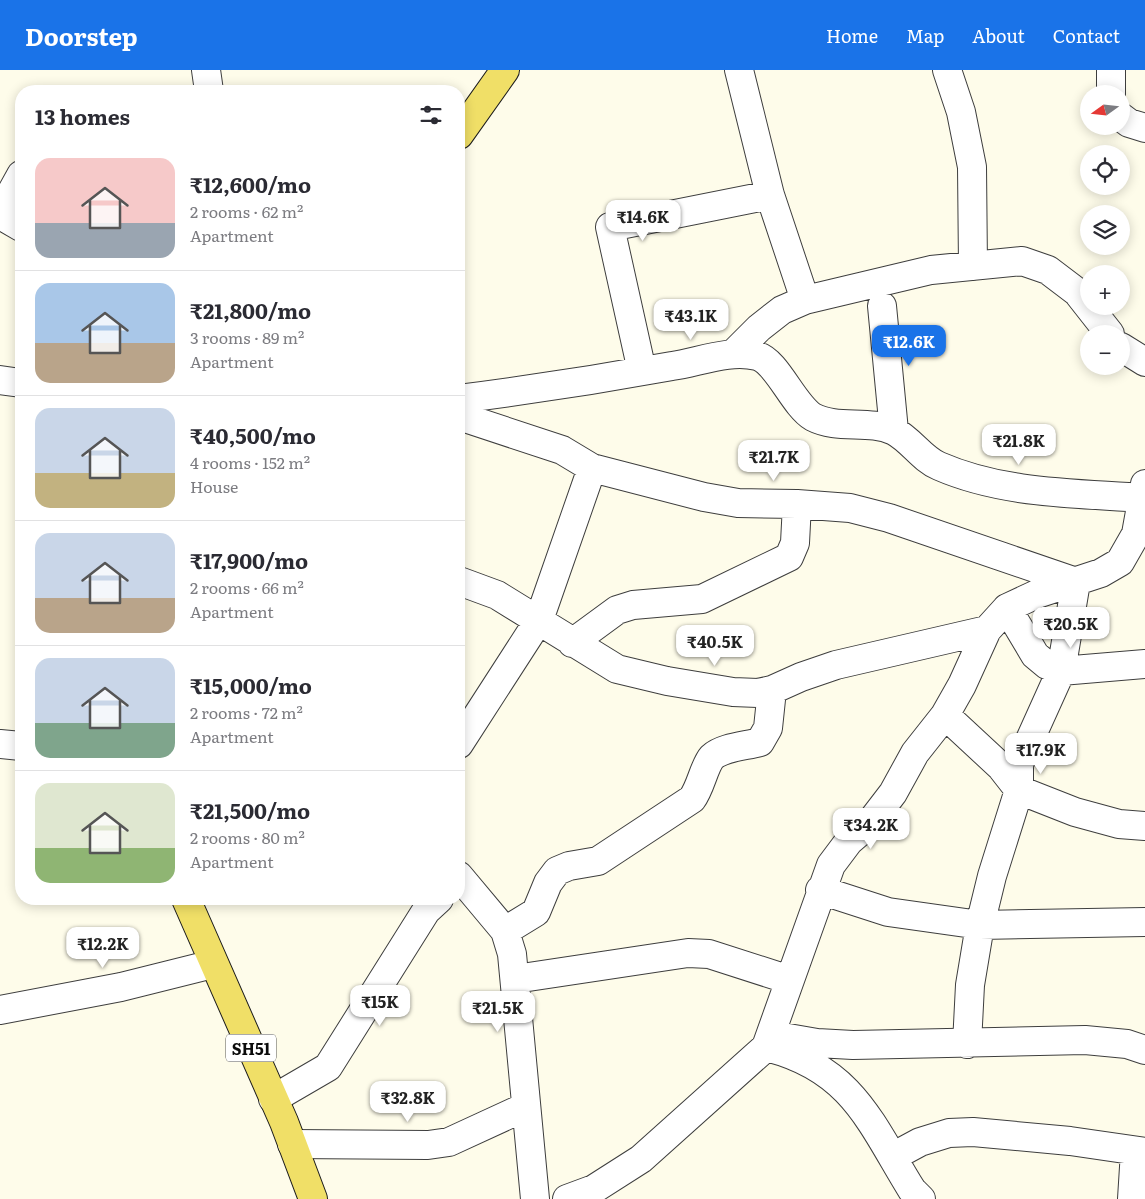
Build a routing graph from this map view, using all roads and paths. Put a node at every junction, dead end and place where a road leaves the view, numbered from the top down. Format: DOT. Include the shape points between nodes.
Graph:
graph roads {
  1 [pos="206,70"];
  2 [pos="503,70"];
  3 [pos="739,70"];
  4 [pos="947,70"];
  5 [pos="1111,70"];
  6 [pos="208,85"];
  7 [pos="1111,85"];
  8 [pos="1130,121"];
  9 [pos="465,126"];
  10 [pos="1145,128"];
  11 [pos="15,187"];
  12 [pos="770,196"];
  13 [pos="0,214"];
  14 [pos="15,223"];
  15 [pos="974,266"];
  16 [pos="805,300"];
  17 [pos="882,306"];
  18 [pos="1103,325"];
  19 [pos="1130,353"];
  20 [pos="733,354"];
  21 [pos="1145,362"];
  22 [pos="642,371"];
  23 [pos="0,380"];
  24 [pos="15,382"];
  25 [pos="465,398"];
  26 [pos="465,418"];
  27 [pos="894,431"];
  28 [pos="592,468"];
  29 [pos="1144,491"];
  30 [pos="797,504"];
  31 [pos="1133,561"];
  32 [pos="1076,582"];
  33 [pos="465,583"];
  34 [pos="1007,608"];
  35 [pos="538,620"];
  36 [pos="987,630"];
  37 [pos="572,643"];
  38 [pos="1145,664"];
  39 [pos="1061,671"];
  40 [pos="772,690"];
  41 [pos="945,715"];
  42 [pos="465,735"];
  43 [pos="0,744"];
  44 [pos="15,745"];
  45 [pos="1019,790"];
  46 [pos="1145,826"];
  47 [pos="465,885"];
  48 [pos="820,890"];
  49 [pos="188,905"];
  50 [pos="432,905"];
  51 [pos="1145,922"];
  52 [pos="980,924"];
  53 [pos="505,931"];
  54 [pos="213,964"];
  55 [pos="515,979"];
  56 [pos="790,980"];
  57 [pos="0,1010"];
  58 [pos="768,1041"];
  59 [pos="967,1044"];
  60 [pos="1145,1050"];
  61 [pos="274,1099"];
  62 [pos="525,1107"];
  63 [pos="292,1144"];
  64 [pos="1140,1151"];
  65 [pos="894,1156"];
  66 [pos="313,1199"];
  67 [pos="535,1199"];
  68 [pos="567,1199"];
  69 [pos="921,1199"];
  70 [pos="1132,1199"];
  1 -- 6 [label="street"];
  2 -- 9 [label="main road"];
  3 -- 12 [label="street"];
  4 -- 15 [label="street" via="961,112 972,168"];
  5 -- 7 [label="street"];
  8 -- 10 [label="street"];
  11 -- 13 [label="street"];
  12 -- 16 [label="street"];
  12 -- 22 [label="street" via="610,227"];
  13 -- 14 [label="street"];
  15 -- 16 [label="street" via="931,270"];
  15 -- 18 [label="street" via="1022,261 1048,270 1077,292"];
  16 -- 20 [label="street" via="782,310"];
  17 -- 27 [label="street"];
  19 -- 21 [label="street"];
  20 -- 22 [label="street"];
  20 -- 27 [label="street" via="759,356 782,378 797,402 813,417"];
  22 -- 25 [label="street"];
  23 -- 24 [label="street"];
  26 -- 28 [label="street" via="562,450"];
  27 -- 29 [label="street" via="937,465 989,483 1035,490"];
  28 -- 30 [label="street" via="738,503"];
  28 -- 35 [label="street"];
  29 -- 31 [label="street"];
  30 -- 32 [label="street" via="850,508 889,518"];
  30 -- 37 [label="street" via="795,543 789,557 702,599 633,605 616,610"];
  31 -- 32 [label="street"];
  32 -- 34 [label="street" via="1037,594"];
  32 -- 39 [label="street"];
  33 -- 35 [label="street" via="497,595"];
  34 -- 36 [label="street"];
  34 -- 39 [label="street" via="1036,655"];
  35 -- 37 [label="street"];
  35 -- 42 [label="street"];
  36 -- 40 [label="street" via="836,665 800,676"];
  36 -- 41 [label="street"];
  37 -- 40 [label="street" via="617,669 667,682 733,692"];
  38 -- 39 [label="street"];
  39 -- 45 [label="street" via="1019,764"];
  40 -- 53 [label="street" via="768,728 760,742 720,752 711,758 692,799 613,853 598,861 556,871 536,912"];
  41 -- 45 [label="street" via="1001,767"];
  41 -- 48 [label="street" via="915,753 893,793 831,865"];
  43 -- 44 [label="street"];
  45 -- 46 [label="street" via="1075,812 1120,824"];
  45 -- 52 [label="street"];
  47 -- 53 [label="street"];
  48 -- 52 [label="street" via="888,912"];
  48 -- 56 [label="street"];
  49 -- 54 [label="main road, SH51"];
  50 -- 61 [label="street" via="328,1067"];
  51 -- 52 [label="street"];
  52 -- 59 [label="street" via="970,985"];
  53 -- 55 [label="street"];
  54 -- 57 [label="street" via="121,987"];
  54 -- 61 [label="main road, SH51"];
  55 -- 56 [label="street" via="688,953 709,954"];
  55 -- 62 [label="street"];
  56 -- 58 [label="street"];
  58 -- 59 [label="street" via="853,1045"];
  58 -- 65 [label="street" via="811,1063 858,1102"];
  58 -- 68 [label="street" via="641,1159 594,1189"];
  59 -- 60 [label="street" via="1085,1040 1127,1044"];
  61 -- 63 [label="main road, SH51"];
  62 -- 63 [label="street" via="449,1142 428,1145"];
  62 -- 67 [label="street"];
  63 -- 66 [label="main road, SH51"];
  64 -- 65 [label="street" via="973,1132 950,1133 920,1142"];
  64 -- 70 [label="street"];
  65 -- 69 [label="street"];
}
